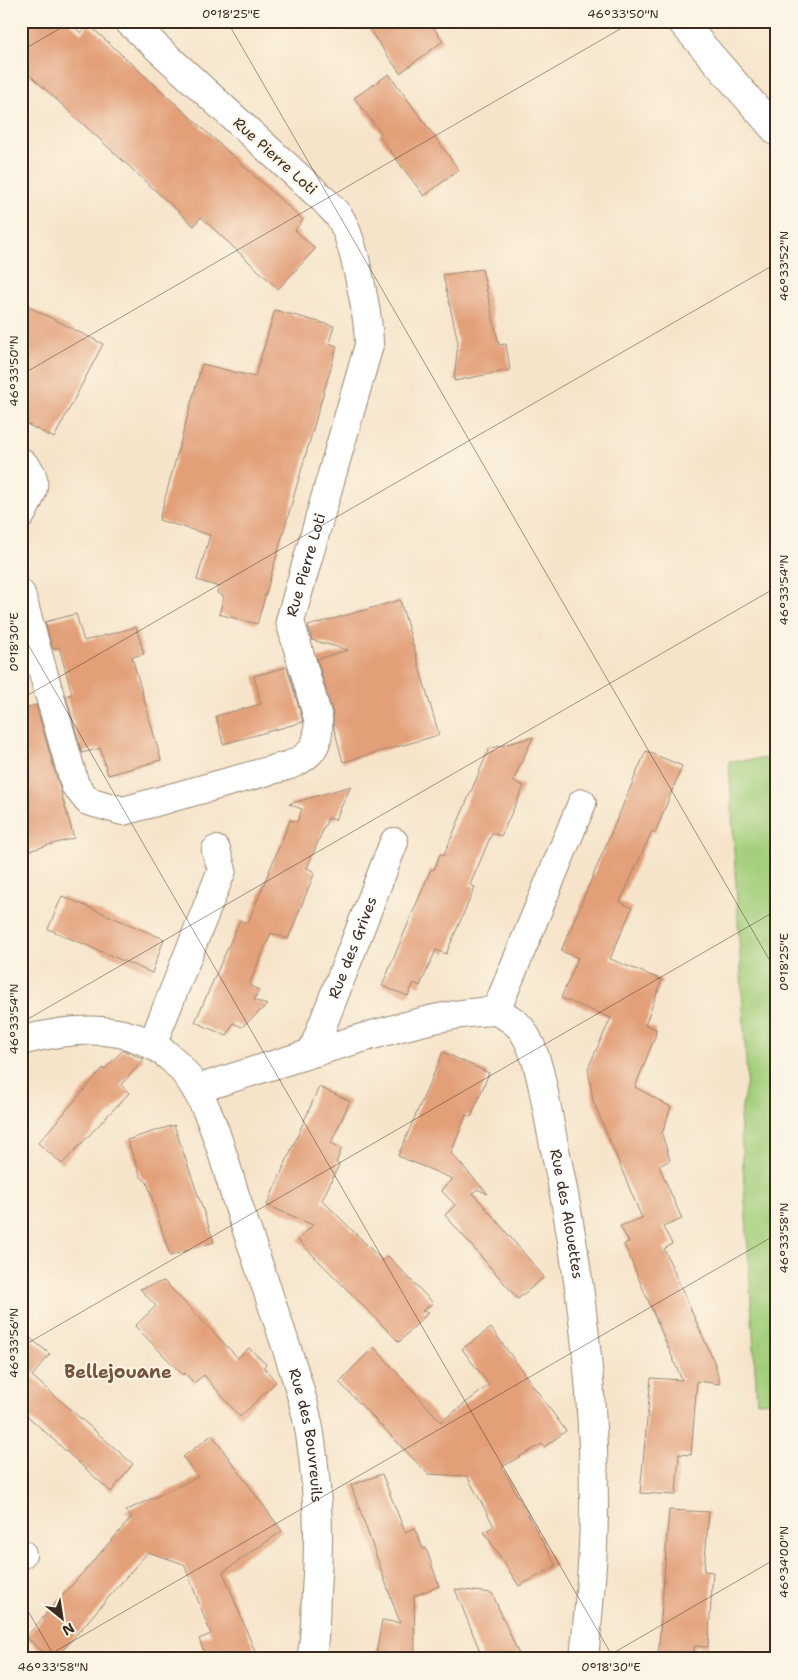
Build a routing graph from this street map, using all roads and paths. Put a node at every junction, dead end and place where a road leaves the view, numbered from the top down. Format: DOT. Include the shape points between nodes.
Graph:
graph roads {
  1 [pos="128,21"];
  2 [pos="681,21"];
  3 [pos="777,132"];
  4 [pos="21,462"];
  5 [pos="21,516"];
  6 [pos="21,594"];
  7 [pos="582,803"];
  8 [pos="394,842"];
  9 [pos="216,850"];
  10 [pos="496,1011"];
  11 [pos="21,1041"];
  12 [pos="152,1045"];
  13 [pos="312,1052"];
  14 [pos="198,1089"];
  15 [pos="312,1659"];
  16 [pos="584,1659"];
  1 -- 6 [label="street, Rue Pierre Loti" via="325,201 340,217 348,234 369,326 368,345 290,621 318,718 319,733 314,748 304,759 290,765 123,811 88,801 75,785"];
  2 -- 3 [label="street"];
  4 -- 5 [label="street" via="32,472 35,485"];
  7 -- 10 [label="street"];
  8 -- 13 [label="street, Rue des Grives"];
  9 -- 12 [label="street" via="222,870"];
  10 -- 13 [label="street" via="443,1016"];
  10 -- 16 [label="street, Rue des Alouettes" via="523,1031 539,1073 574,1243 592,1428 594,1505"];
  11 -- 12 [label="street" via="84,1029 113,1030"];
  12 -- 14 [label="street" via="174,1061"];
  13 -- 14 [label="street"];
  14 -- 15 [label="street, Rue des Bouvreuils" via="293,1369 310,1433 319,1536"];
}
